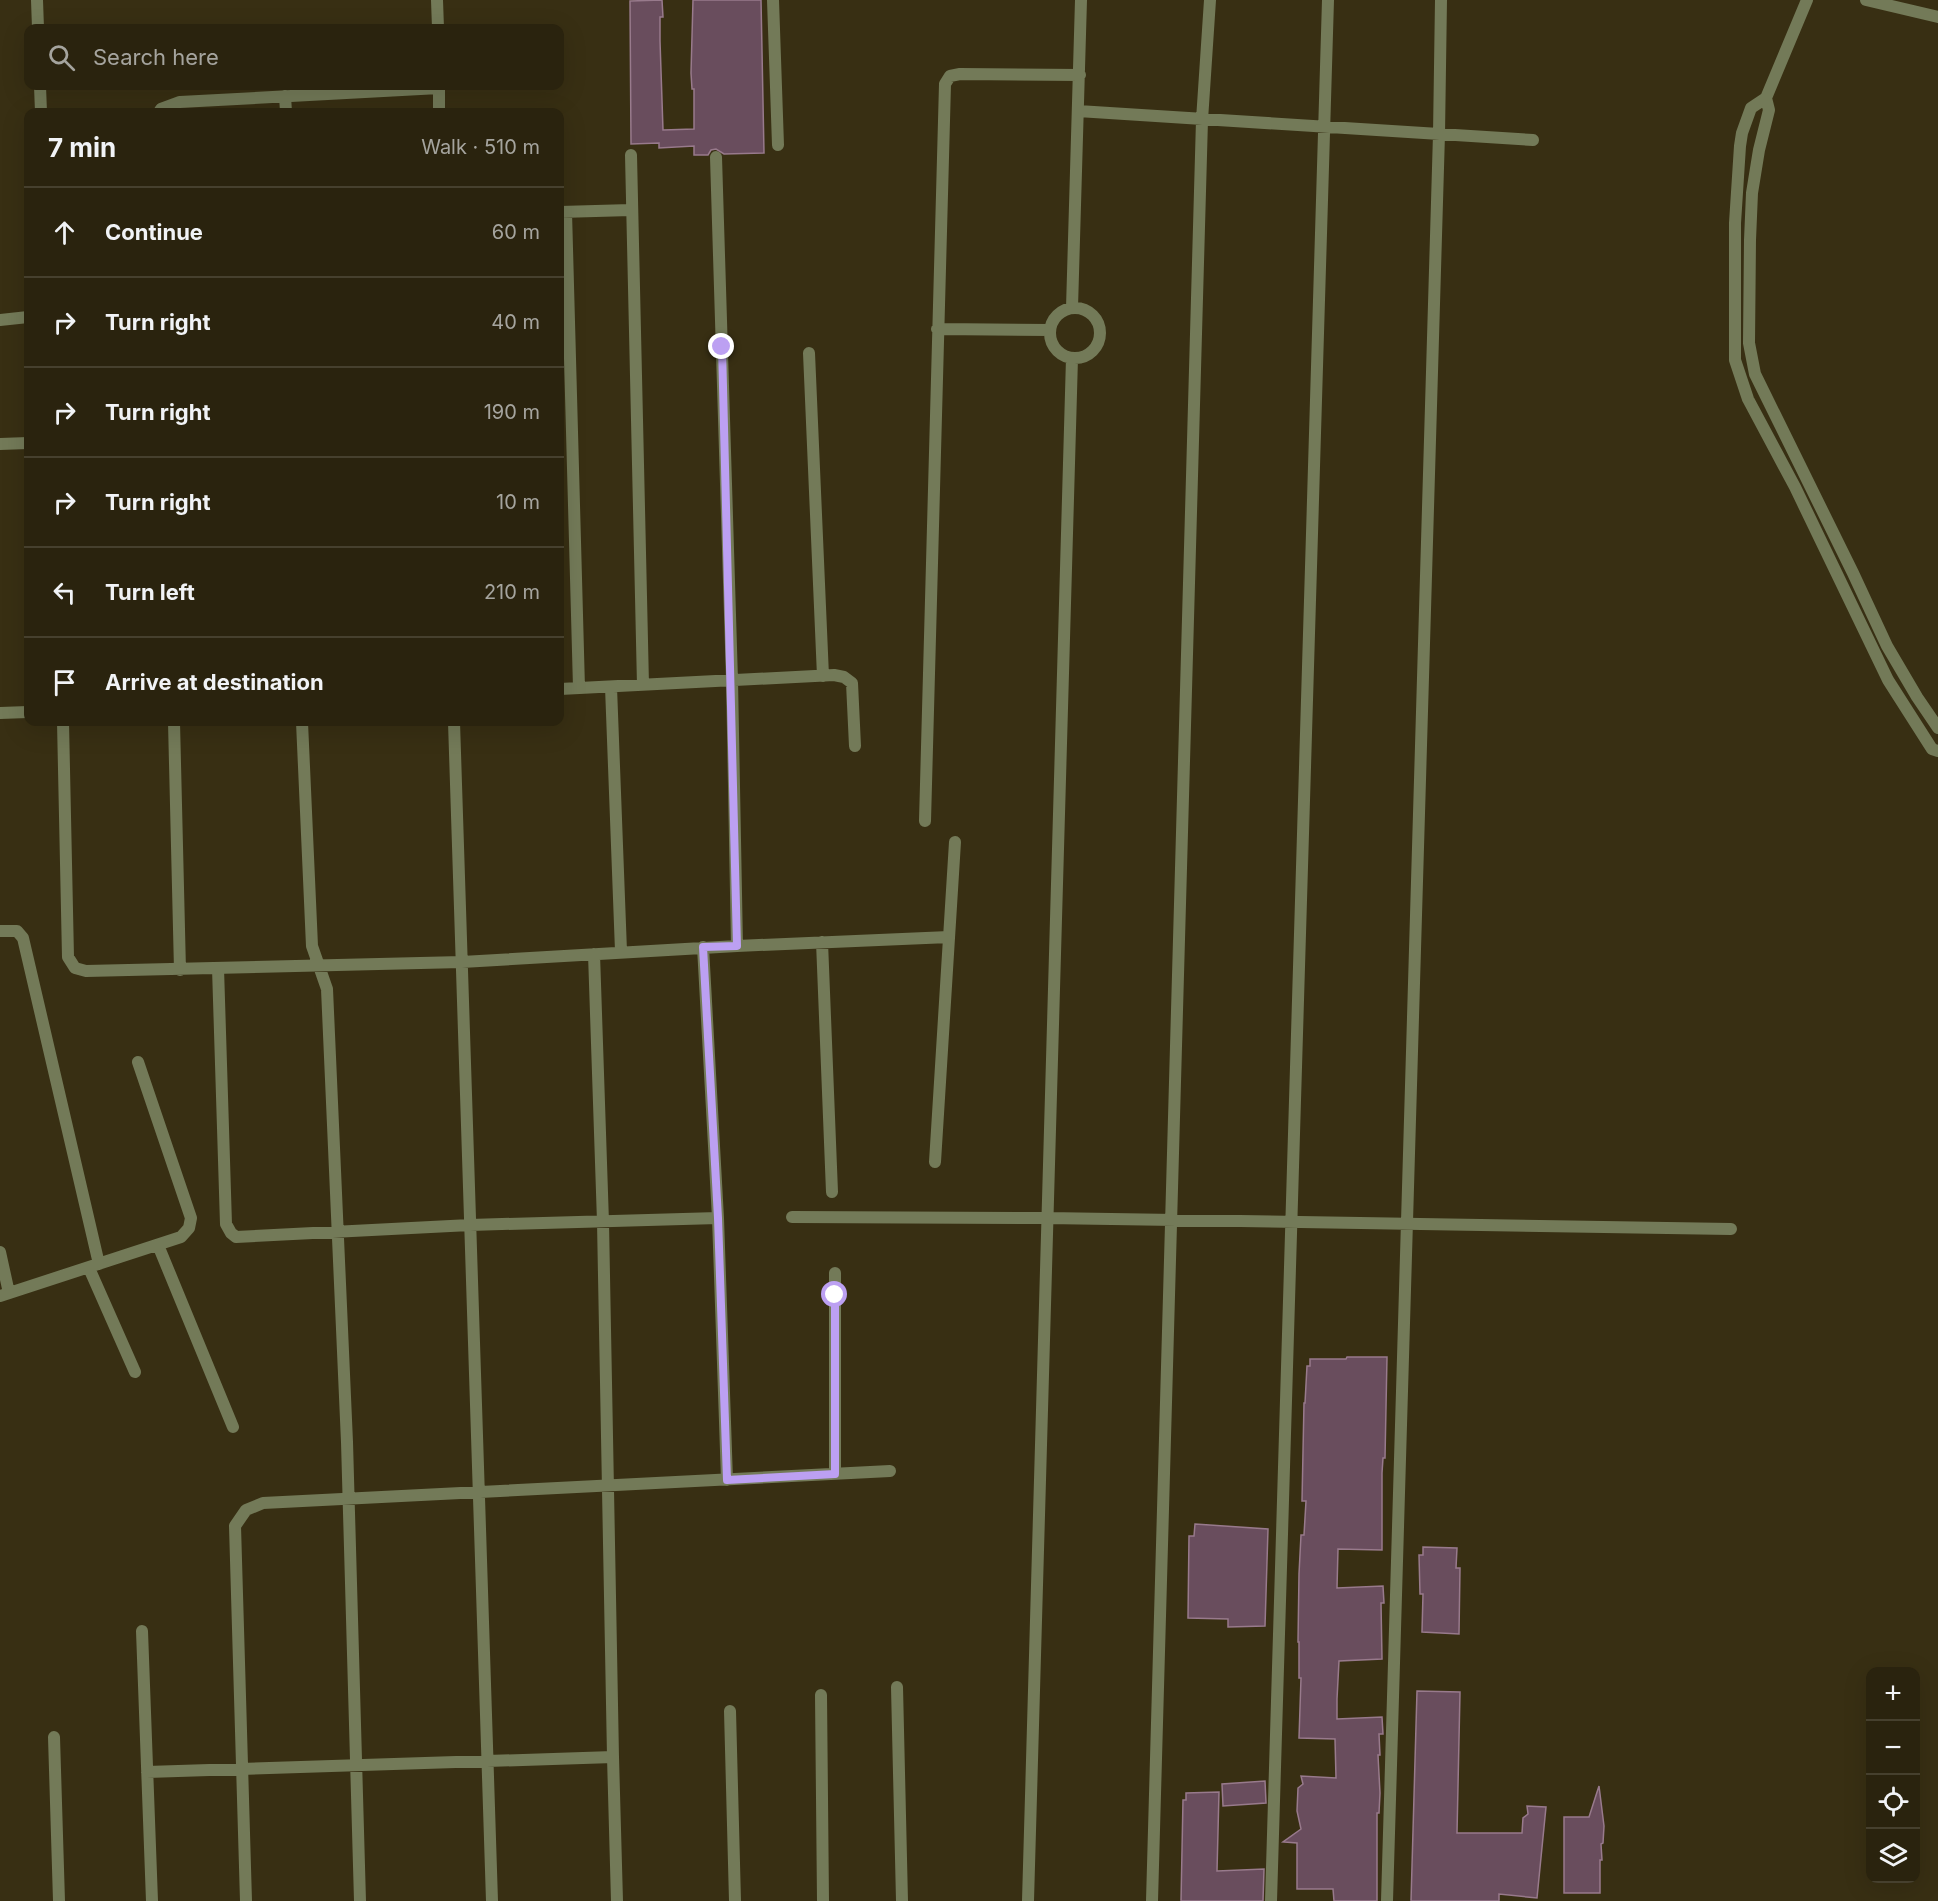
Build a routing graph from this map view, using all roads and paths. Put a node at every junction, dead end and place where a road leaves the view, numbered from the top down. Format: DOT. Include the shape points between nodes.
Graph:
graph roads {
  1 [pos="37,0"];
  2 [pos="437,0"];
  3 [pos="772,0"];
  4 [pos="1081,0"];
  5 [pos="1210,0"];
  6 [pos="1328,0"];
  7 [pos="1441,0"];
  8 [pos="1807,0"];
  9 [pos="1866,0"];
  10 [pos="1938,17"];
  11 [pos="38,24"];
  12 [pos="438,24"];
  13 [pos="1080,75"];
  14 [pos="40,90"];
  15 [pos="388,90"];
  16 [pos="439,90"];
  17 [pos="285,96"];
  18 [pos="1766,98"];
  19 [pos="41,108"];
  20 [pos="164,108"];
  21 [pos="286,108"];
  22 [pos="439,108"];
  23 [pos="1078,111"];
  24 [pos="1202,120"];
  25 [pos="1324,128"];
  26 [pos="1439,134"];
  27 [pos="1533,140"];
  28 [pos="778,145"];
  29 [pos="630,155"];
  30 [pos="716,157"];
  31 [pos="631,210"];
  32 [pos="564,212"];
  33 [pos="564,242"];
  34 [pos="1072,308"];
  35 [pos="24,317"];
  36 [pos="0,320"];
  37 [pos="938,328"];
  38 [pos="1050,330"];
  39 [pos="809,353"];
  40 [pos="1072,358"];
  41 [pos="24,443"];
  42 [pos="0,444"];
  43 [pos="823,676"];
  44 [pos="732,680"];
  45 [pos="643,685"];
  46 [pos="611,687"];
  47 [pos="579,688"];
  48 [pos="564,689"];
  49 [pos="24,712"];
  50 [pos="0,713"];
  51 [pos="63,726"];
  52 [pos="174,726"];
  53 [pos="302,726"];
  54 [pos="454,726"];
  55 [pos="1938,728"];
  56 [pos="855,746"];
  57 [pos="1938,751"];
  58 [pos="925,821"];
  59 [pos="955,842"];
  60 [pos="0,931"];
  61 [pos="949,937"];
  62 [pos="822,942"];
  63 [pos="737,946"];
  64 [pos="703,947"];
  65 [pos="621,951"];
  66 [pos="594,954"];
  67 [pos="462,962"];
  68 [pos="319,964"];
  69 [pos="218,968"];
  70 [pos="180,970"];
  71 [pos="138,1062"];
  72 [pos="935,1162"];
  73 [pos="832,1192"];
  74 [pos="792,1217"];
  75 [pos="718,1218"];
  76 [pos="1047,1218"];
  77 [pos="1172,1221"];
  78 [pos="603,1222"];
  79 [pos="1290,1223"];
  80 [pos="1407,1224"];
  81 [pos="471,1225"];
  82 [pos="1731,1228"];
  83 [pos="337,1233"];
  84 [pos="158,1245"];
  85 [pos="0,1252"];
  86 [pos="94,1266"];
  87 [pos="835,1273"];
  88 [pos="5,1295"];
  89 [pos="135,1372"];
  90 [pos="233,1427"];
  91 [pos="890,1471"];
  92 [pos="835,1474"];
  93 [pos="727,1480"];
  94 [pos="608,1487"];
  95 [pos="479,1493"];
  96 [pos="349,1500"];
  97 [pos="142,1631"];
  98 [pos="897,1687"];
  99 [pos="821,1695"];
  100 [pos="730,1711"];
  101 [pos="54,1737"];
  102 [pos="613,1757"];
  103 [pos="488,1761"];
  104 [pos="357,1766"];
  105 [pos="243,1770"];
  106 [pos="147,1772"];
  107 [pos="59,1901"];
  108 [pos="152,1901"];
  109 [pos="246,1901"];
  110 [pos="360,1901"];
  111 [pos="492,1901"];
  112 [pos="617,1901"];
  113 [pos="735,1901"];
  114 [pos="823,1901"];
  115 [pos="902,1901"];
  116 [pos="1028,1901"];
  117 [pos="1152,1901"];
  118 [pos="1271,1901"];
  119 [pos="1388,1901"];
  1 -- 11 [label="street"];
  2 -- 12 [label="street"];
  3 -- 28 [label="street"];
  4 -- 13 [label="street"];
  5 -- 24 [label="street"];
  6 -- 25 [label="street"];
  7 -- 26 [label="street"];
  8 -- 18 [label="street"];
  9 -- 10 [label="street"];
  13 -- 23 [label="street"];
  13 -- 37 [label="street" via="960,74 950,76 945,84"];
  14 -- 19 [label="street"];
  15 -- 17 [label="street"];
  16 -- 22 [label="street"];
  17 -- 20 [label="street" via="180,102"];
  17 -- 21 [label="street"];
  18 -- 55 [label="street" via="1769,110 1752,194 1750,240 1749,343 1755,374 1887,646"];
  18 -- 57 [label="street" via="1751,108 1740,146 1734,330 1737,368 1748,399 1888,680 1932,749"];
  23 -- 24 [label="street"];
  23 -- 34 [label="street"];
  24 -- 25 [label="street"];
  24 -- 77 [label="street"];
  25 -- 26 [label="street"];
  25 -- 79 [label="street"];
  26 -- 27 [label="street"];
  26 -- 80 [label="street"];
  29 -- 31 [label="street"];
  30 -- 44 [label="street"];
  31 -- 32 [label="street"];
  31 -- 45 [label="street"];
  33 -- 47 [label="street"];
  34 -- 38 [label="street" via="1056,316"];
  34 -- 40 [label="street" via="1095,317 1100,333 1095,349 1088,355"];
  35 -- 36 [label="street"];
  37 -- 38 [label="street"];
  37 -- 58 [label="street"];
  38 -- 40 [label="street" via="1058,352"];
  39 -- 43 [label="street"];
  40 -- 76 [label="street"];
  41 -- 42 [label="street"];
  43 -- 44 [label="street"];
  43 -- 56 [label="street" via="844,677 852,683"];
  44 -- 45 [label="street"];
  44 -- 63 [label="street"];
  45 -- 46 [label="street"];
  46 -- 47 [label="street"];
  46 -- 65 [label="street"];
  47 -- 48 [label="street"];
  49 -- 50 [label="street"];
  51 -- 70 [label="street" via="68,957 75,968 86,971"];
  52 -- 70 [label="street"];
  53 -- 68 [label="street" via="312,946"];
  54 -- 67 [label="street"];
  59 -- 61 [label="street"];
  60 -- 86 [label="street" via="17,931 23,938"];
  61 -- 62 [label="street"];
  61 -- 72 [label="street"];
  62 -- 63 [label="street"];
  62 -- 73 [label="street"];
  63 -- 64 [label="street"];
  64 -- 65 [label="street"];
  64 -- 75 [label="street"];
  65 -- 66 [label="street"];
  66 -- 67 [label="street"];
  66 -- 78 [label="street"];
  67 -- 68 [label="street"];
  67 -- 81 [label="street"];
  68 -- 69 [label="street"];
  68 -- 83 [label="street" via="327,989"];
  69 -- 70 [label="street"];
  69 -- 83 [label="street" via="226,1224 236,1237"];
  71 -- 84 [label="street" via="191,1218 181,1237"];
  74 -- 76 [label="street"];
  75 -- 78 [label="street"];
  75 -- 93 [label="street"];
  76 -- 77 [label="street"];
  76 -- 116 [label="street"];
  77 -- 79 [label="street"];
  77 -- 117 [label="street"];
  78 -- 81 [label="street"];
  78 -- 94 [label="street"];
  79 -- 80 [label="street"];
  79 -- 118 [label="street"];
  80 -- 82 [label="street"];
  80 -- 119 [label="street"];
  81 -- 83 [label="street"];
  81 -- 95 [label="street"];
  83 -- 96 [label="street"];
  84 -- 86 [label="street"];
  84 -- 90 [label="street"];
  85 -- 88 [label="street"];
  86 -- 88 [label="street"];
  86 -- 89 [label="street"];
  87 -- 92 [label="street"];
  91 -- 92 [label="street"];
  92 -- 93 [label="street"];
  93 -- 94 [label="street"];
  94 -- 95 [label="street"];
  94 -- 102 [label="street"];
  95 -- 96 [label="street"];
  95 -- 103 [label="street"];
  96 -- 104 [label="street"];
  96 -- 105 [label="street" via="263,1503 246,1510 235,1527"];
  97 -- 106 [label="street"];
  98 -- 115 [label="street"];
  99 -- 114 [label="street"];
  100 -- 113 [label="street"];
  101 -- 107 [label="street"];
  102 -- 103 [label="street"];
  102 -- 112 [label="street"];
  103 -- 104 [label="street"];
  103 -- 111 [label="street"];
  104 -- 105 [label="street"];
  104 -- 110 [label="street"];
  105 -- 106 [label="street"];
  105 -- 109 [label="street"];
  106 -- 108 [label="street"];
}
